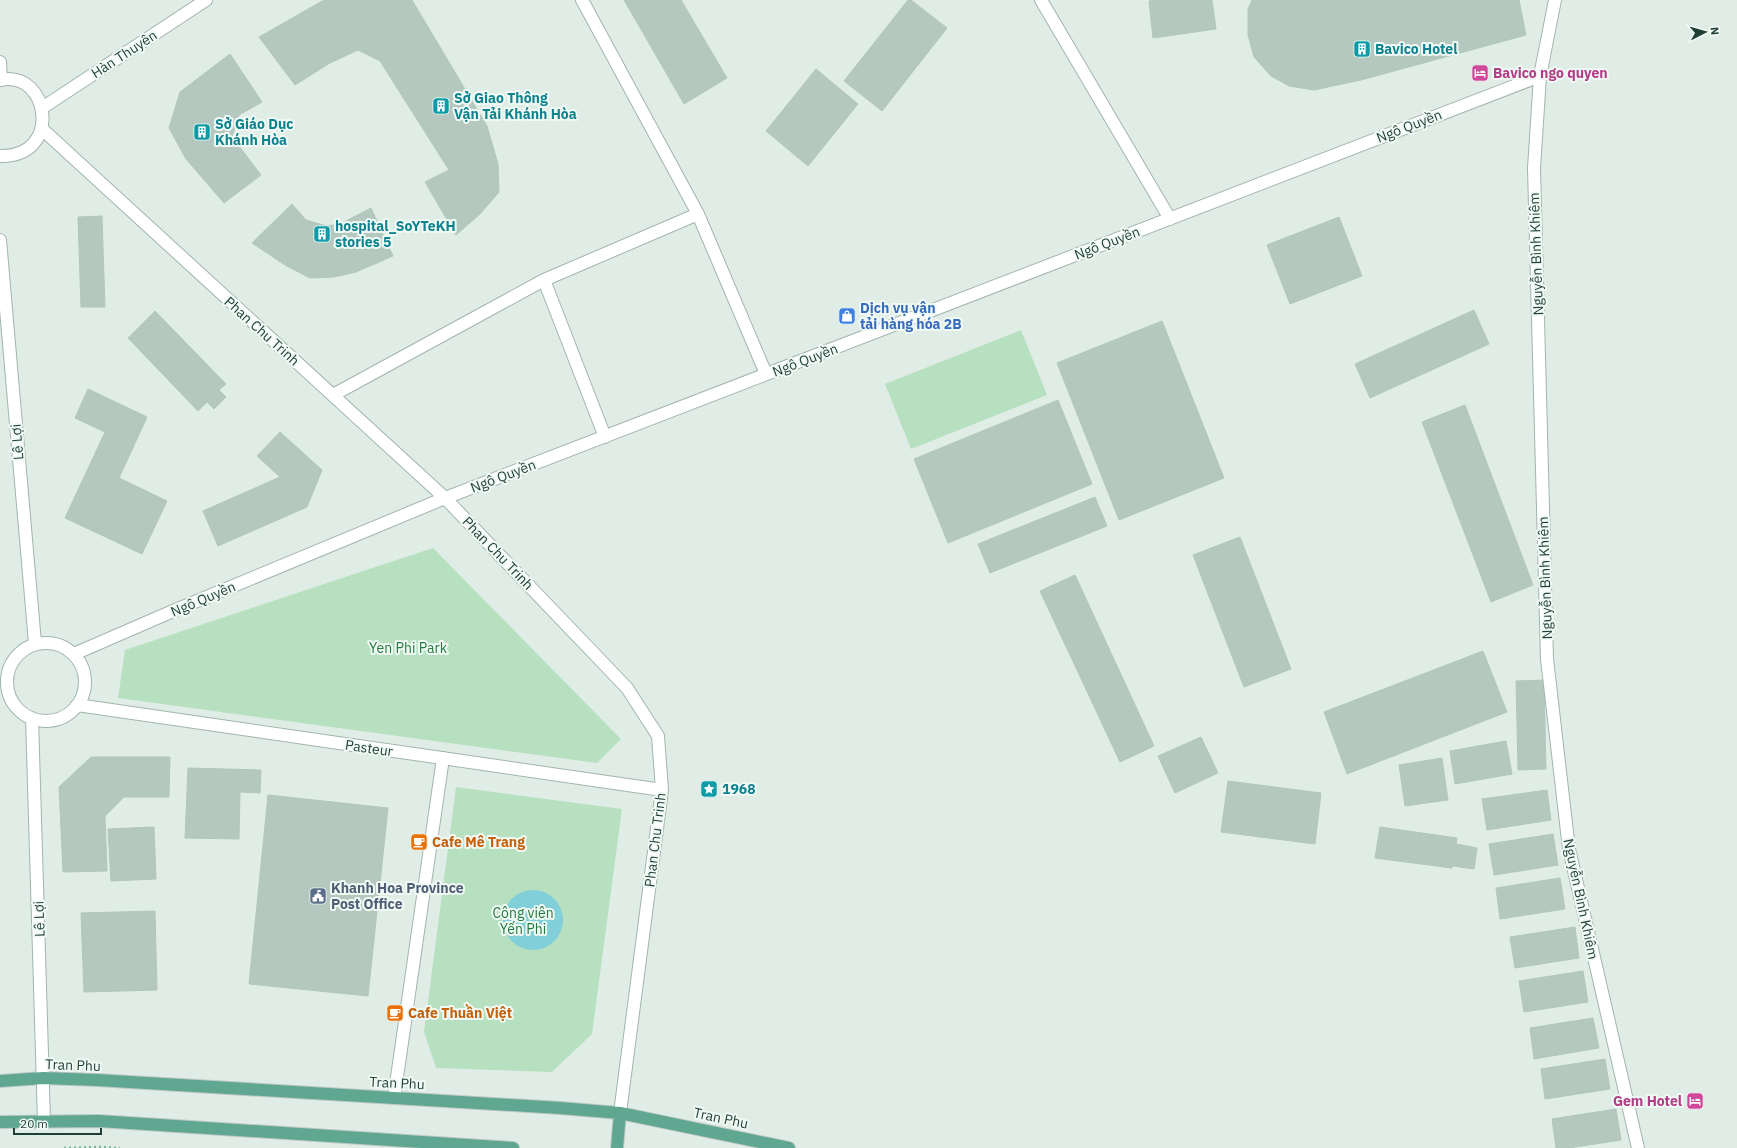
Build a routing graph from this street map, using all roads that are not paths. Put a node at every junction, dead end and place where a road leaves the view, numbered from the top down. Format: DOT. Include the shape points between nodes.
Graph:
graph roads {
  1 [pos="582,0"];
  2 [pos="1041,0"];
  3 [pos="1555,0"];
  4 [pos="202,1"];
  5 [pos="0,62"];
  6 [pos="1540,76"];
  7 [pos="1,80"];
  8 [pos="42,108"];
  9 [pos="42,129"];
  10 [pos="0,156"];
  11 [pos="698,214"];
  12 [pos="1170,219"];
  13 [pos="0,240"];
  14 [pos="544,280"];
  15 [pos="766,374"];
  16 [pos="333,395"];
  17 [pos="605,437"];
  18 [pos="446,498"];
  19 [pos="35,643"];
  20 [pos="74,654"];
  21 [pos="3,683"];
  22 [pos="77,705"];
  23 [pos="32,718"];
  24 [pos="443,758"];
  25 [pos="662,790"];
  26 [pos="43,1078"];
  27 [pos="0,1081"];
  28 [pos="394,1098"];
  29 [pos="620,1113"];
  30 [pos="44,1121"];
  31 [pos="0,1122"];
  32 [pos="513,1148"];
  33 [pos="617,1148"];
  34 [pos="789,1148"];
  35 [pos="1638,1148"];
  1 -- 11 [label="street"];
  2 -- 12 [label="street"];
  3 -- 6 [label="street, Nguyễn Bình Khiêm"];
  4 -- 8 [label="street, Hàn Thuyên"];
  5 -- 7 [label="street"];
  6 -- 12 [label="street, Ngô Quyền"];
  6 -- 35 [label="street, Nguyễn Bình Khiêm" via="1534,168 1548,659 1569,849"];
  7 -- 8 [label="street" via="17,81 29,87 37,96"];
  8 -- 9 [label="street"];
  9 -- 10 [label="street" via="34,143 25,151 13,156"];
  9 -- 16 [label="street, Phan Chu Trinh"];
  11 -- 14 [label="street"];
  11 -- 15 [label="street"];
  12 -- 15 [label="street, Ngô Quyền"];
  13 -- 19 [label="street, Lê Lợi"];
  14 -- 16 [label="street"];
  14 -- 17 [label="street"];
  15 -- 17 [label="street, Ngô Quyền"];
  16 -- 18 [label="street, Phan Chu Trinh"];
  17 -- 18 [label="street, Ngô Quyền"];
  18 -- 20 [label="street, Ngô Quyền"];
  18 -- 25 [label="street, Phan Chu Trinh" via="627,688 658,736"];
  19 -- 20 [label="street" via="60,644"];
  19 -- 21 [label="street" via="23,649 14,658"];
  20 -- 22 [label="street" via="84,673 85,687"];
  21 -- 23 [label="street" via="15,707"];
  22 -- 23 [label="street" via="57,719 50,721"];
  22 -- 24 [label="street, Pasteur"];
  23 -- 26 [label="street, Lê Lợi"];
  24 -- 25 [label="street, Pasteur"];
  24 -- 28 [label="street"];
  25 -- 29 [label="street, Phan Chu Trinh"];
  26 -- 27 [label="main road, Tran Phu"];
  26 -- 28 [label="main road, Tran Phu"];
  26 -- 30 [label="street, Lê Lợi"];
  28 -- 29 [label="main road, Tran Phu"];
  29 -- 33 [label="main road"];
  29 -- 34 [label="main road, Tran Phu"];
  30 -- 31 [label="main road"];
  30 -- 32 [label="main road" via="99,1121"];
}
